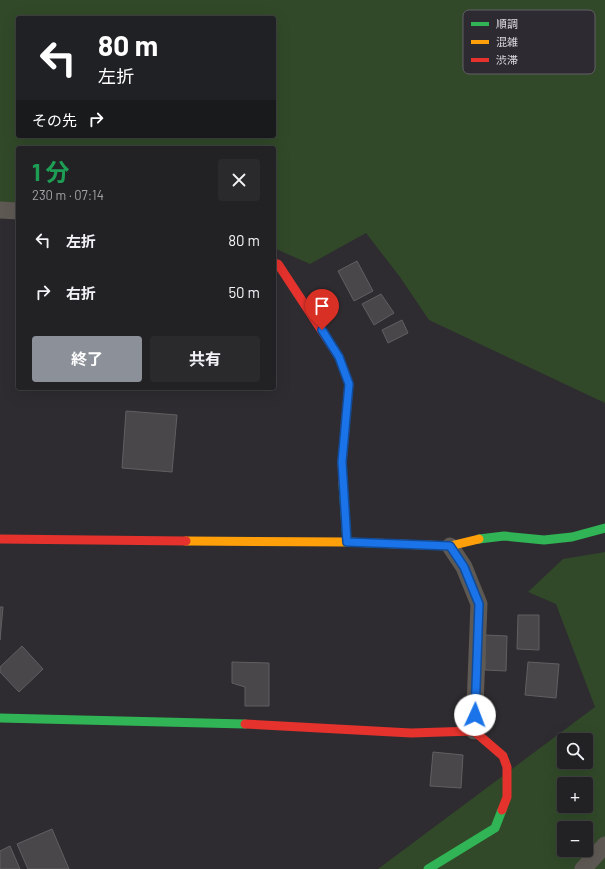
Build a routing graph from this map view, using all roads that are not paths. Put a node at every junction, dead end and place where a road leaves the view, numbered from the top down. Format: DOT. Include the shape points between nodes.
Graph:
graph roads {
  1 [pos="0,210"];
  2 [pos="16,211"];
  3 [pos="276,264"];
  4 [pos="605,528"];
  5 [pos="0,539"];
  6 [pos="347,542"];
  7 [pos="450,546"];
  8 [pos="0,718"];
  9 [pos="474,731"];
  10 [pos="605,845"];
  11 [pos="428,869"];
  12 [pos="583,869"];
  1 -- 2 [label="street"];
  3 -- 6 [label="street" via="339,357 349,384 342,462"];
  4 -- 7 [label="street" via="572,537 544,540 504,536"];
  5 -- 6 [label="street"];
  6 -- 7 [label="street"];
  7 -- 9 [label="street" via="464,567 479,604"];
  8 -- 9 [label="street" via="275,725 411,732"];
  9 -- 11 [label="street" via="503,756 507,767 507,797 495,828"];
  10 -- 12 [label="street"];
}
